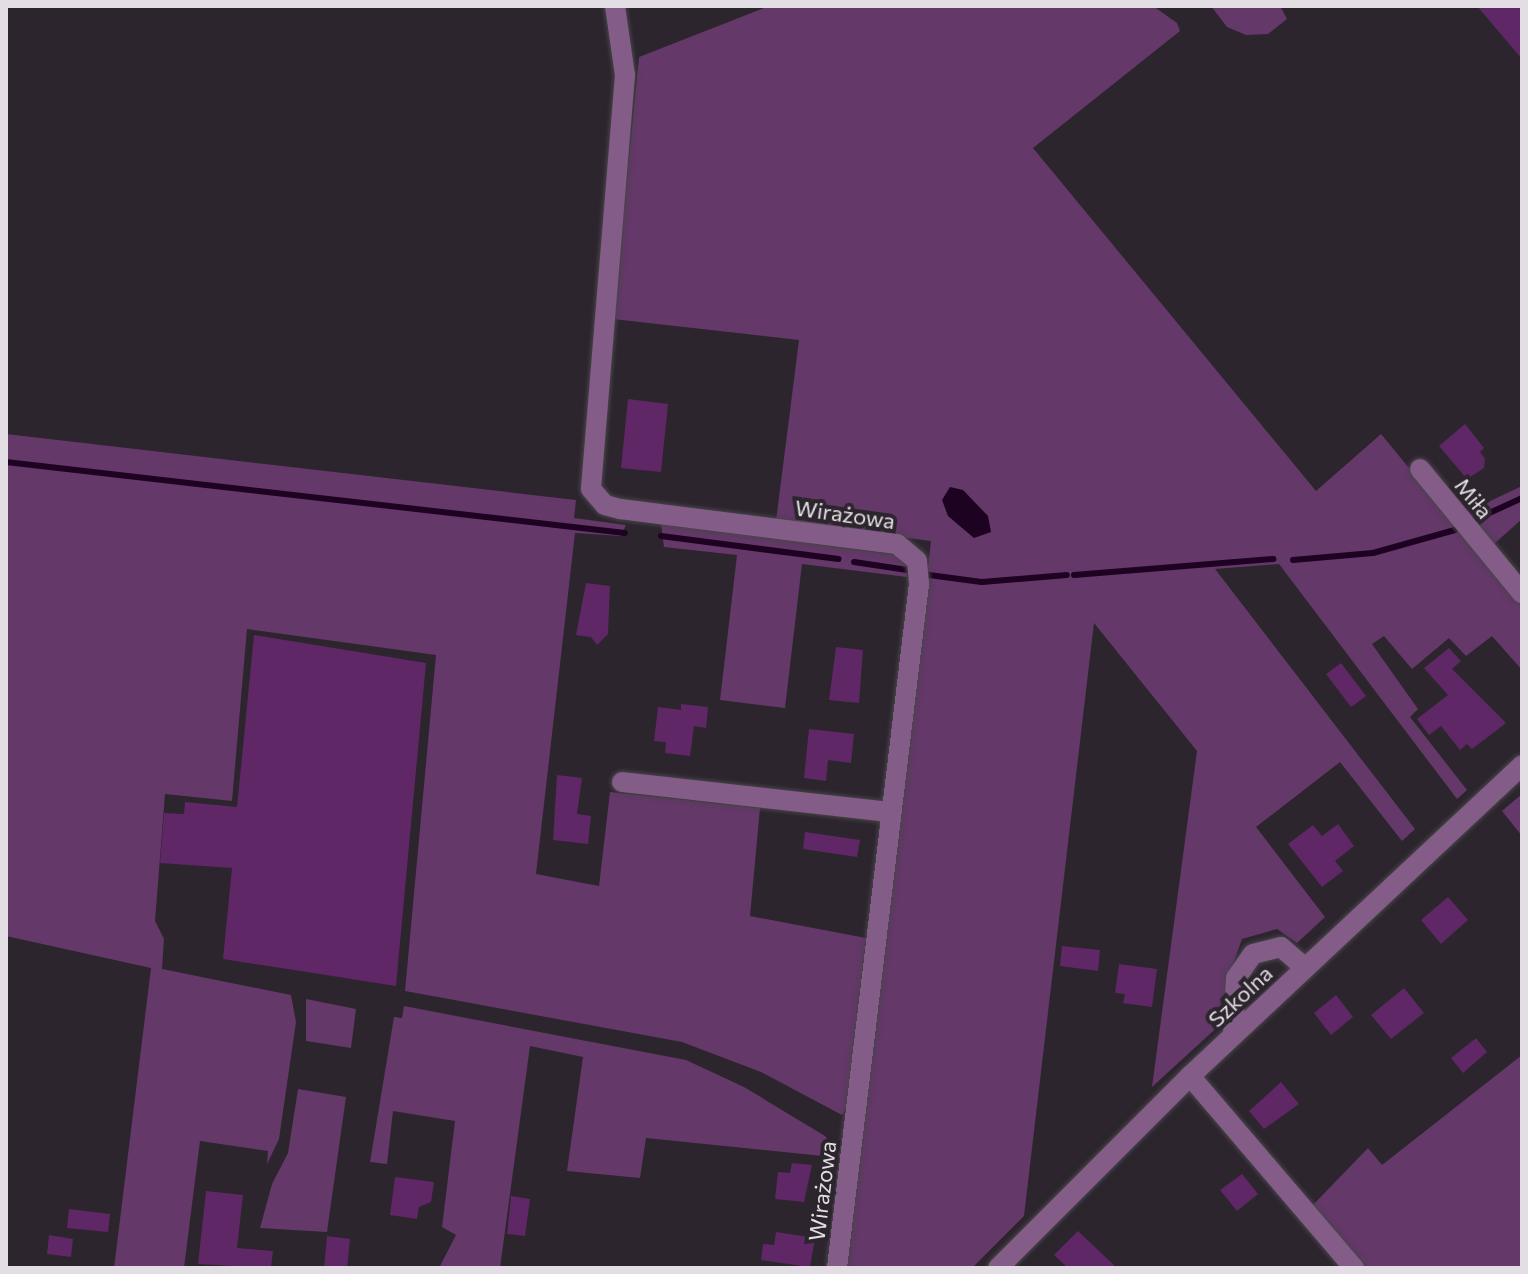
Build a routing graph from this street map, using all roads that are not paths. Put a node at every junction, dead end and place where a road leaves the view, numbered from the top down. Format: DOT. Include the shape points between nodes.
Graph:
graph roads {
  1 [pos="615,6"];
  2 [pos="1420,469"];
  3 [pos="1522,593"];
  4 [pos="1522,765"];
  5 [pos="622,782"];
  6 [pos="890,812"];
  7 [pos="1305,968"];
  8 [pos="1233,1035"];
  9 [pos="1190,1076"];
  10 [pos="837,1268"];
  11 [pos="998,1268"];
  12 [pos="1354,1268"];
  1 -- 6 [label="street, Wirażowa" via="625,75 591,489 605,505 620,509 897,544 909,551 917,561 919,584"];
  2 -- 3 [label="street, Miła"];
  4 -- 7 [label="street, Szkolna"];
  5 -- 6 [label="street"];
  6 -- 10 [label="street, Wirażowa"];
  7 -- 8 [label="street, Szkolna"];
  7 -- 8 [label="street" via="1281,947 1253,954 1236,978"];
  8 -- 9 [label="street, Szkolna"];
  9 -- 11 [label="street, Szkolna"];
  9 -- 12 [label="street"];
}
